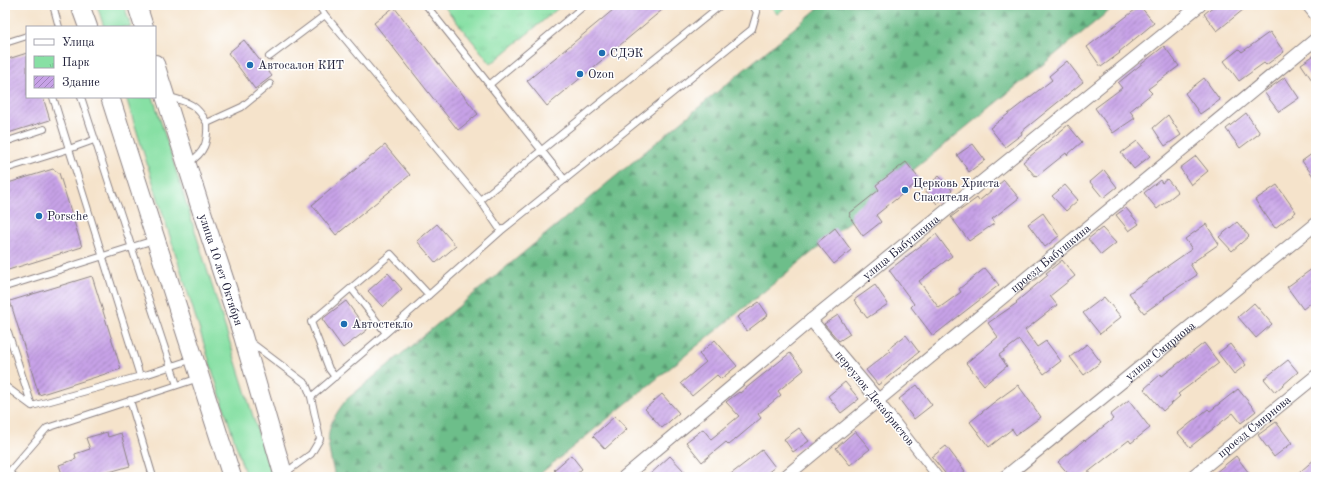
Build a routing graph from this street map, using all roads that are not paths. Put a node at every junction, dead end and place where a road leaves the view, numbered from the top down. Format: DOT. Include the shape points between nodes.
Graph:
graph roads {
  1 [pos="53,5"];
  2 [pos="80,5"];
  3 [pos="319,5"];
  4 [pos="426,5"];
  5 [pos="585,5"];
  6 [pos="722,5"];
  7 [pos="752,5"];
  8 [pos="1200,5"];
  9 [pos="1308,5"];
  10 [pos="325,15"];
  11 [pos="1316,15"];
  12 [pos="58,26"];
  13 [pos="88,26"];
  14 [pos="26,36"];
  15 [pos="1316,39"];
  16 [pos="5,43"];
  17 [pos="269,57"];
  18 [pos="156,67"];
  19 [pos="270,84"];
  20 [pos="489,85"];
  21 [pos="165,97"];
  22 [pos="53,98"];
  23 [pos="81,98"];
  24 [pos="110,98"];
  25 [pos="207,123"];
  26 [pos="44,129"];
  27 [pos="94,140"];
  28 [pos="5,142"];
  29 [pos="69,148"];
  30 [pos="542,150"];
  31 [pos="186,164"];
  32 [pos="5,169"];
  33 [pos="565,180"];
  34 [pos="480,200"];
  35 [pos="1316,224"];
  36 [pos="501,230"];
  37 [pos="156,239"];
  38 [pos="132,247"];
  39 [pos="102,257"];
  40 [pos="5,288"];
  41 [pos="351,288"];
  42 [pos="429,295"];
  43 [pos="811,320"];
  44 [pos="5,332"];
  45 [pos="386,333"];
  46 [pos="243,336"];
  47 [pos="194,359"];
  48 [pos="170,368"];
  49 [pos="140,376"];
  50 [pos="1316,376"];
  51 [pos="335,377"];
  52 [pos="200,378"];
  53 [pos="5,386"];
  54 [pos="176,386"];
  55 [pos="311,397"];
  56 [pos="130,400"];
  57 [pos="879,401"];
  58 [pos="32,406"];
  59 [pos="284,476"];
  60 [pos="14,477"];
  61 [pos="153,477"];
  62 [pos="232,477"];
  63 [pos="624,477"];
  64 [pos="785,477"];
  65 [pos="938,477"];
  66 [pos="1005,477"];
  67 [pos="1192,477"];
  1 -- 12 [label="lane"];
  2 -- 13 [label="main road"];
  3 -- 10 [label="lane"];
  4 -- 20 [label="lane"];
  5 -- 20 [label="lane"];
  6 -- 30 [label="lane"];
  7 -- 33 [label="lane" via="757,12 752,29"];
  8 -- 43 [label="street, улица Бабушкина"];
  9 -- 11 [label="street"];
  10 -- 17 [label="lane"];
  10 -- 34 [label="lane"];
  14 -- 16 [label="lane"];
  15 -- 57 [label="street, проезд Бабушкина"];
  18 -- 21 [label="main road, улица 10 лет Октября"];
  19 -- 25 [label="lane" via="242,107"];
  20 -- 30 [label="lane"];
  21 -- 25 [label="lane" via="180,100 200,110"];
  21 -- 31 [label="main road, улица 10 лет Октября"];
  22 -- 29 [label="lane"];
  23 -- 27 [label="lane"];
  24 -- 37 [label="main road"];
  25 -- 31 [label="lane" via="208,134 202,153"];
  26 -- 28 [label="lane"];
  27 -- 29 [label="lane"];
  27 -- 38 [label="lane"];
  29 -- 32 [label="lane"];
  29 -- 39 [label="lane"];
  30 -- 33 [label="lane"];
  30 -- 34 [label="lane"];
  31 -- 46 [label="main road, улица 10 лет Октября"];
  33 -- 36 [label="lane"];
  34 -- 36 [label="lane"];
  35 -- 66 [label="street, улица Смирнова"];
  36 -- 42 [label="lane"];
  37 -- 38 [label="lane"];
  37 -- 47 [label="main road"];
  38 -- 39 [label="lane"];
  38 -- 48 [label="lane"];
  39 -- 40 [label="lane"];
  39 -- 49 [label="lane"];
  41 -- 42 [label="lane" via="391,254"];
  41 -- 45 [label="lane"];
  41 -- 51 [label="lane" via="311,322 329,369"];
  42 -- 45 [label="lane"];
  43 -- 57 [label="street, переулок Декабристов"];
  43 -- 63 [label="street, улица Бабушкина"];
  44 -- 58 [label="lane" via="8,332"];
  45 -- 51 [label="lane"];
  46 -- 55 [label="lane" via="306,384"];
  46 -- 59 [label="main road, улица 10 лет Октября"];
  47 -- 48 [label="lane"];
  47 -- 52 [label="main road"];
  48 -- 49 [label="lane"];
  48 -- 54 [label="lane"];
  49 -- 58 [label="lane"];
  50 -- 67 [label="street, проезд Смирнова"];
  51 -- 55 [label="lane"];
  52 -- 54 [label="lane"];
  52 -- 62 [label="main road"];
  53 -- 58 [label="lane"];
  54 -- 56 [label="lane"];
  55 -- 59 [label="lane" via="320,439 311,454"];
  56 -- 60 [label="lane" via="47,428 9,472"];
  56 -- 61 [label="lane"];
  57 -- 64 [label="street, проезд Бабушкина"];
  57 -- 65 [label="street, переулок Декабристов"];
}
